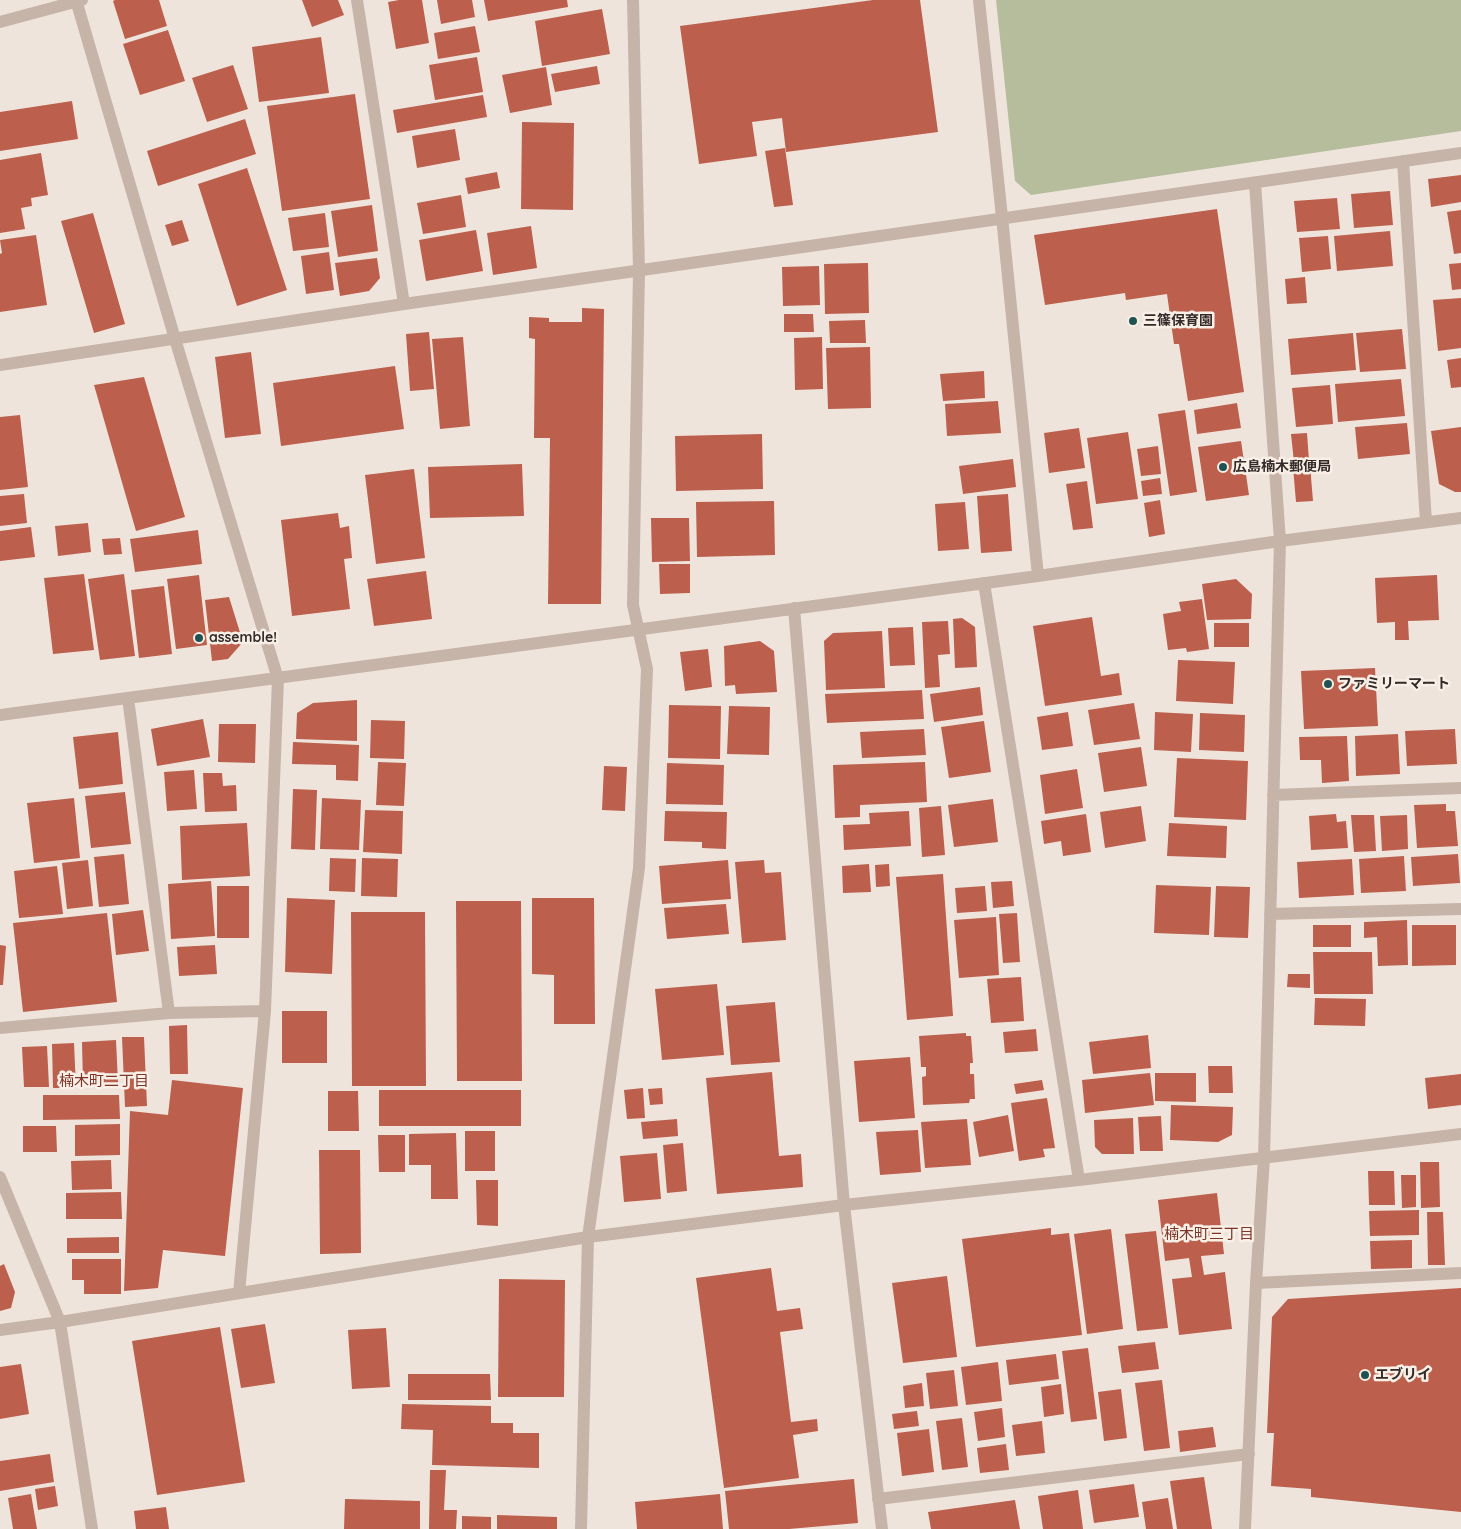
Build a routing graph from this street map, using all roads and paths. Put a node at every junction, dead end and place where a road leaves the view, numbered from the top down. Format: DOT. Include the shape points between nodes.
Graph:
graph roads {
  1 [pos="356,0"];
  2 [pos="633,0"];
  3 [pos="979,0"];
  4 [pos="78,1"];
  5 [pos="0,22"];
  6 [pos="1461,153"];
  7 [pos="1403,161"];
  8 [pos="1255,183"];
  9 [pos="1002,218"];
  10 [pos="639,271"];
  11 [pos="404,304"];
  12 [pos="175,339"];
  13 [pos="0,364"];
  14 [pos="1461,518"];
  15 [pos="1426,522"];
  16 [pos="1280,541"];
  17 [pos="1038,576"];
  18 [pos="984,584"];
  19 [pos="794,608"];
  20 [pos="638,630"];
  21 [pos="278,678"];
  22 [pos="128,698"];
  23 [pos="0,715"];
  24 [pos="1461,788"];
  25 [pos="1273,795"];
  26 [pos="1461,909"];
  27 [pos="1270,914"];
  28 [pos="265,1010"];
  29 [pos="169,1013"];
  30 [pos="0,1028"];
  31 [pos="1461,1134"];
  32 [pos="1264,1158"];
  33 [pos="0,1178"];
  34 [pos="1080,1180"];
  35 [pos="844,1205"];
  36 [pos="588,1237"];
  37 [pos="1461,1273"];
  38 [pos="1256,1283"];
  39 [pos="239,1293"];
  40 [pos="60,1322"];
  41 [pos="0,1330"];
  42 [pos="1249,1454"];
  43 [pos="878,1499"];
  44 [pos="92,1529"];
  45 [pos="581,1529"];
  46 [pos="882,1529"];
  47 [pos="1245,1529"];
  1 -- 11 [label="street"];
  2 -- 10 [label="street"];
  3 -- 9 [label="street"];
  4 -- 5 [label="street"];
  4 -- 12 [label="street"];
  6 -- 7 [label="street"];
  7 -- 8 [label="street"];
  7 -- 15 [label="street"];
  8 -- 9 [label="street"];
  8 -- 16 [label="street"];
  9 -- 10 [label="street"];
  9 -- 17 [label="street"];
  10 -- 11 [label="street"];
  10 -- 20 [label="street" via="633,605"];
  11 -- 12 [label="street"];
  12 -- 13 [label="street"];
  12 -- 21 [label="street"];
  14 -- 15 [label="street"];
  15 -- 16 [label="street"];
  16 -- 17 [label="street"];
  16 -- 25 [label="street"];
  17 -- 18 [label="street"];
  18 -- 19 [label="street"];
  18 -- 34 [label="street"];
  19 -- 20 [label="street"];
  19 -- 35 [label="street"];
  20 -- 21 [label="street"];
  20 -- 36 [label="street" via="647,669 639,868"];
  21 -- 22 [label="street"];
  21 -- 28 [label="street"];
  22 -- 23 [label="street"];
  22 -- 29 [label="street"];
  24 -- 25 [label="street"];
  25 -- 27 [label="street"];
  26 -- 27 [label="street"];
  27 -- 32 [label="street"];
  28 -- 29 [label="street"];
  28 -- 39 [label="street"];
  29 -- 30 [label="street"];
  31 -- 32 [label="street"];
  32 -- 34 [label="street"];
  32 -- 38 [label="street"];
  33 -- 40 [label="street"];
  34 -- 35 [label="street"];
  35 -- 36 [label="street"];
  35 -- 43 [label="street"];
  36 -- 39 [label="street"];
  36 -- 45 [label="street"];
  37 -- 38 [label="street"];
  38 -- 42 [label="street"];
  39 -- 40 [label="street"];
  40 -- 41 [label="street"];
  40 -- 44 [label="street"];
  42 -- 43 [label="street"];
  42 -- 47 [label="street"];
  43 -- 46 [label="street"];
}
